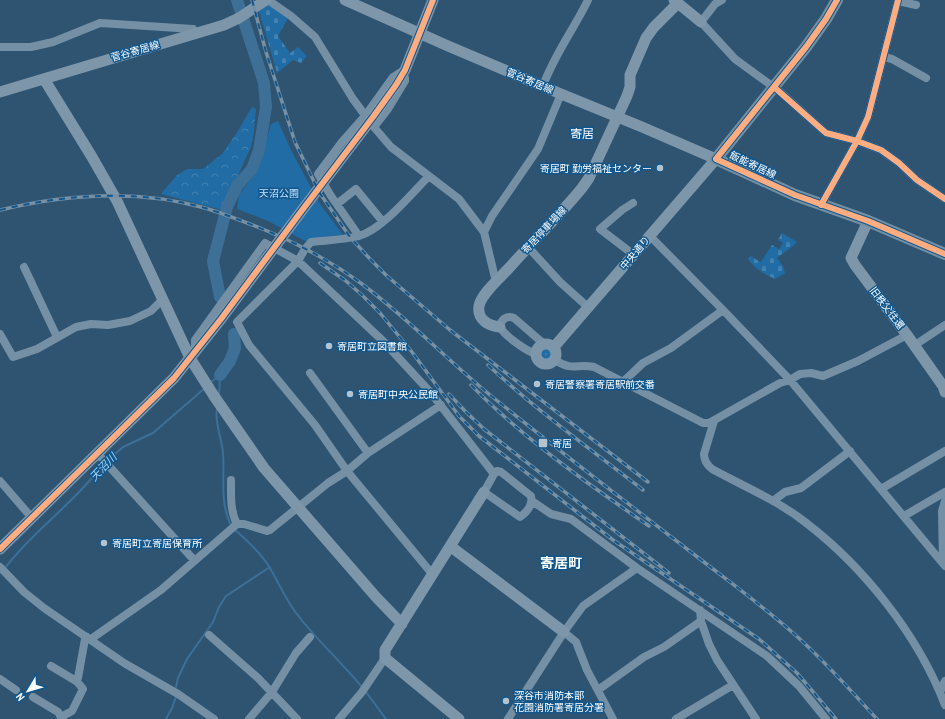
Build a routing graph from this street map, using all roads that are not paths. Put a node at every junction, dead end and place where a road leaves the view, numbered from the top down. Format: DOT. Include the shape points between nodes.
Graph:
graph roads {
  1 [pos="267,0"];
  2 [pos="345,0"];
  3 [pos="434,0"];
  4 [pos="588,0"];
  5 [pos="722,0"];
  6 [pos="837,0"];
  7 [pos="898,0"];
  8 [pos="676,2"];
  9 [pos="916,5"];
  10 [pos="701,22"];
  11 [pos="420,33"];
  12 [pos="193,34"];
  13 [pos="0,47"];
  14 [pos="884,57"];
  15 [pos="44,78"];
  16 [pos="926,78"];
  17 [pos="543,86"];
  18 [pos="774,87"];
  19 [pos="0,92"];
  20 [pos="561,94"];
  21 [pos="617,118"];
  22 [pos="371,120"];
  23 [pos="857,140"];
  24 [pos="716,159"];
  25 [pos="429,176"];
  26 [pos="945,199"];
  27 [pos="633,203"];
  28 [pos="336,204"];
  29 [pos="821,205"];
  30 [pos="868,221"];
  31 [pos="383,222"];
  32 [pos="484,232"];
  33 [pos="360,236"];
  34 [pos="650,236"];
  35 [pos="528,247"];
  36 [pos="945,254"];
  37 [pos="634,255"];
  38 [pos="298,261"];
  39 [pos="24,267"];
  40 [pos="496,282"];
  41 [pos="162,300"];
  42 [pos="589,308"];
  43 [pos="723,310"];
  44 [pos="945,325"];
  45 [pos="500,326"];
  46 [pos="0,334"];
  47 [pos="907,335"];
  48 [pos="57,337"];
  49 [pos="915,345"];
  50 [pos="549,346"];
  51 [pos="536,354"];
  52 [pos="192,355"];
  53 [pos="555,360"];
  54 [pos="310,373"];
  55 [pos="790,380"];
  56 [pos="624,382"];
  57 [pos="945,392"];
  58 [pos="441,405"];
  59 [pos="714,421"];
  60 [pos="850,451"];
  61 [pos="945,451"];
  62 [pos="368,453"];
  63 [pos="98,454"];
  64 [pos="347,471"];
  65 [pos="494,474"];
  66 [pos="231,480"];
  67 [pos="0,481"];
  68 [pos="881,489"];
  69 [pos="484,492"];
  70 [pos="945,492"];
  71 [pos="773,501"];
  72 [pos="945,501"];
  73 [pos="532,502"];
  74 [pos="298,507"];
  75 [pos="904,516"];
  76 [pos="32,518"];
  77 [pos="237,524"];
  78 [pos="450,546"];
  79 [pos="0,549"];
  80 [pos="194,560"];
  81 [pos="944,564"];
  82 [pos="0,567"];
  83 [pos="637,568"];
  84 [pos="433,575"];
  85 [pos="700,610"];
  86 [pos="701,621"];
  87 [pos="402,624"];
  88 [pos="564,632"];
  89 [pos="209,635"];
  90 [pos="310,637"];
  91 [pos="89,638"];
  92 [pos="386,658"];
  93 [pos="51,666"];
  94 [pos="0,679"];
  95 [pos="76,681"];
  96 [pos="945,681"];
  97 [pos="733,685"];
  98 [pos="16,690"];
  99 [pos="598,690"];
  100 [pos="272,692"];
  101 [pos="940,692"];
  102 [pos="33,697"];
  103 [pos="945,705"];
  104 [pos="61,718"];
  105 [pos="214,719"];
  106 [pos="249,719"];
  107 [pos="297,719"];
  108 [pos="339,719"];
  109 [pos="459,719"];
  110 [pos="508,719"];
  111 [pos="613,719"];
  112 [pos="676,719"];
  113 [pos="756,719"];
  114 [pos="826,719"];
  1 -- 12 [label="street, 菅谷寄居線" via="244,16"];
  1 -- 22 [label="street" via="315,37 353,99"];
  2 -- 11 [label="street, 菅谷寄居線"];
  3 -- 11 [label="street"];
  4 -- 17 [label="street" via="554,60"];
  5 -- 10 [label="street" via="715,4"];
  6 -- 18 [label="main road, 飯能寄居線" via="818,31"];
  7 -- 9 [label="street"];
  7 -- 14 [label="street"];
  8 -- 10 [label="street"];
  8 -- 21 [label="street, 寄居停車場線" via="644,42 630,75 629,91"];
  10 -- 18 [label="street" via="735,59"];
  11 -- 17 [label="street, 菅谷寄居線"];
  11 -- 22 [label="street" via="405,70"];
  12 -- 13 [label="street" via="193,30 100,23 53,42 28,47"];
  12 -- 15 [label="street, 菅谷寄居線"];
  14 -- 16 [label="street"];
  14 -- 23 [label="street" via="868,117"];
  15 -- 19 [label="street, 菅谷寄居線"];
  15 -- 41 [label="street" via="110,188"];
  17 -- 20 [label="street, 菅谷寄居線"];
  18 -- 23 [label="street" via="826,133"];
  18 -- 24 [label="main road, 飯能寄居線"];
  20 -- 21 [label="street, 菅谷寄居線"];
  20 -- 32 [label="street" via="538,148"];
  21 -- 24 [label="street, 菅谷寄居線"];
  21 -- 35 [label="street, 寄居停車場線" via="589,178"];
  22 -- 25 [label="street" via="391,147"];
  22 -- 28 [label="street" via="342,142 318,174"];
  22 -- 52 [label="street"];
  23 -- 26 [label="street" via="880,150"];
  23 -- 29 [label="street"];
  24 -- 29 [label="main road, 飯能寄居線"];
  24 -- 34 [label="street, 中央通り"];
  25 -- 31 [label="street"];
  25 -- 32 [label="street" via="458,199"];
  27 -- 37 [label="street" via="600,229"];
  28 -- 31 [label="street" via="356,189"];
  28 -- 33 [label="street"];
  29 -- 30 [label="main road, 飯能寄居線"];
  30 -- 36 [label="main road, 飯能寄居線"];
  30 -- 47 [label="street, 旧秩父往還" via="852,258"];
  31 -- 33 [label="street"];
  32 -- 40 [label="street"];
  33 -- 38 [label="street" via="311,242"];
  34 -- 37 [label="street, 中央通り"];
  34 -- 43 [label="street"];
  35 -- 40 [label="street, 寄居停車場線"];
  35 -- 42 [label="street" via="560,282"];
  37 -- 42 [label="street, 中央通り"];
  38 -- 52 [label="street" via="265,243 195,340"];
  38 -- 58 [label="street" via="383,341"];
  38 -- 64 [label="street" via="237,322 248,345 315,425"];
  39 -- 48 [label="street"];
  40 -- 45 [label="street, 寄居停車場線" via="479,307 480,316 486,323"];
  41 -- 48 [label="street" via="151,311 130,321 76,327"];
  41 -- 52 [label="street"];
  42 -- 50 [label="street, 中央通り"];
  43 -- 55 [label="street"];
  43 -- 56 [label="street" via="671,348 643,363"];
  44 -- 49 [label="street"];
  45 -- 50 [label="street" via="503,319 511,317"];
  45 -- 51 [label="street" via="528,351"];
  46 -- 48 [label="street" via="14,357 37,349"];
  47 -- 49 [label="street, 旧秩父往還"];
  47 -- 55 [label="street" via="823,376 800,374"];
  49 -- 57 [label="street, 旧秩父往還"];
  50 -- 51 [label="street" via="538,348"];
  50 -- 53 [label="street" via="556,354"];
  51 -- 53 [label="street" via="537,360 543,364 550,364"];
  52 -- 63 [label="street" via="174,378"];
  52 -- 74 [label="street" via="214,396 264,468"];
  53 -- 56 [label="street" via="570,367 594,367"];
  54 -- 62 [label="street"];
  55 -- 59 [label="street" via="780,383"];
  55 -- 60 [label="street"];
  56 -- 59 [label="street" via="703,423 709,424"];
  58 -- 62 [label="street"];
  58 -- 65 [label="street"];
  59 -- 71 [label="street" via="704,454 707,466"];
  60 -- 68 [label="street"];
  60 -- 71 [label="street" via="801,488 785,492"];
  61 -- 68 [label="street"];
  62 -- 64 [label="street"];
  63 -- 76 [label="street"];
  63 -- 80 [label="street"];
  64 -- 74 [label="street"];
  64 -- 84 [label="street"];
  65 -- 69 [label="street"];
  65 -- 73 [label="street" via="497,471 501,472 531,496"];
  66 -- 77 [label="street" via="232,510"];
  67 -- 76 [label="street"];
  68 -- 75 [label="street"];
  69 -- 73 [label="street" via="520,517"];
  69 -- 78 [label="street"];
  70 -- 75 [label="street"];
  71 -- 101 [label="street" via="804,521 833,546 875,589 916,648"];
  72 -- 81 [label="street" via="942,511"];
  73 -- 83 [label="street" via="551,514 571,519"];
  74 -- 77 [label="street" via="267,531"];
  74 -- 87 [label="street"];
  75 -- 81 [label="street"];
  76 -- 79 [label="street"];
  77 -- 80 [label="street"];
  78 -- 84 [label="street"];
  78 -- 88 [label="street"];
  80 -- 91 [label="street" via="161,590"];
  82 -- 91 [label="street" via="29,597"];
  83 -- 85 [label="street"];
  83 -- 88 [label="street" via="583,606"];
  84 -- 87 [label="street"];
  85 -- 86 [label="street"];
  85 -- 114 [label="street" via="767,656 799,686"];
  86 -- 97 [label="street" via="709,644"];
  86 -- 99 [label="street"];
  87 -- 92 [label="street" via="385,650"];
  88 -- 99 [label="street" via="576,642"];
  88 -- 110 [label="street"];
  89 -- 100 [label="street"];
  90 -- 100 [label="street" via="292,659"];
  91 -- 95 [label="street" via="85,639"];
  91 -- 105 [label="street"];
  92 -- 108 [label="street"];
  92 -- 109 [label="street"];
  93 -- 95 [label="street"];
  94 -- 98 [label="street"];
  95 -- 104 [label="street" via="83,689 72,711"];
  96 -- 101 [label="street"];
  97 -- 112 [label="street"];
  97 -- 113 [label="street"];
  99 -- 111 [label="street"];
  100 -- 106 [label="street"];
  100 -- 107 [label="street"];
  101 -- 103 [label="street"];
  102 -- 104 [label="street" via="58,712"];
}
